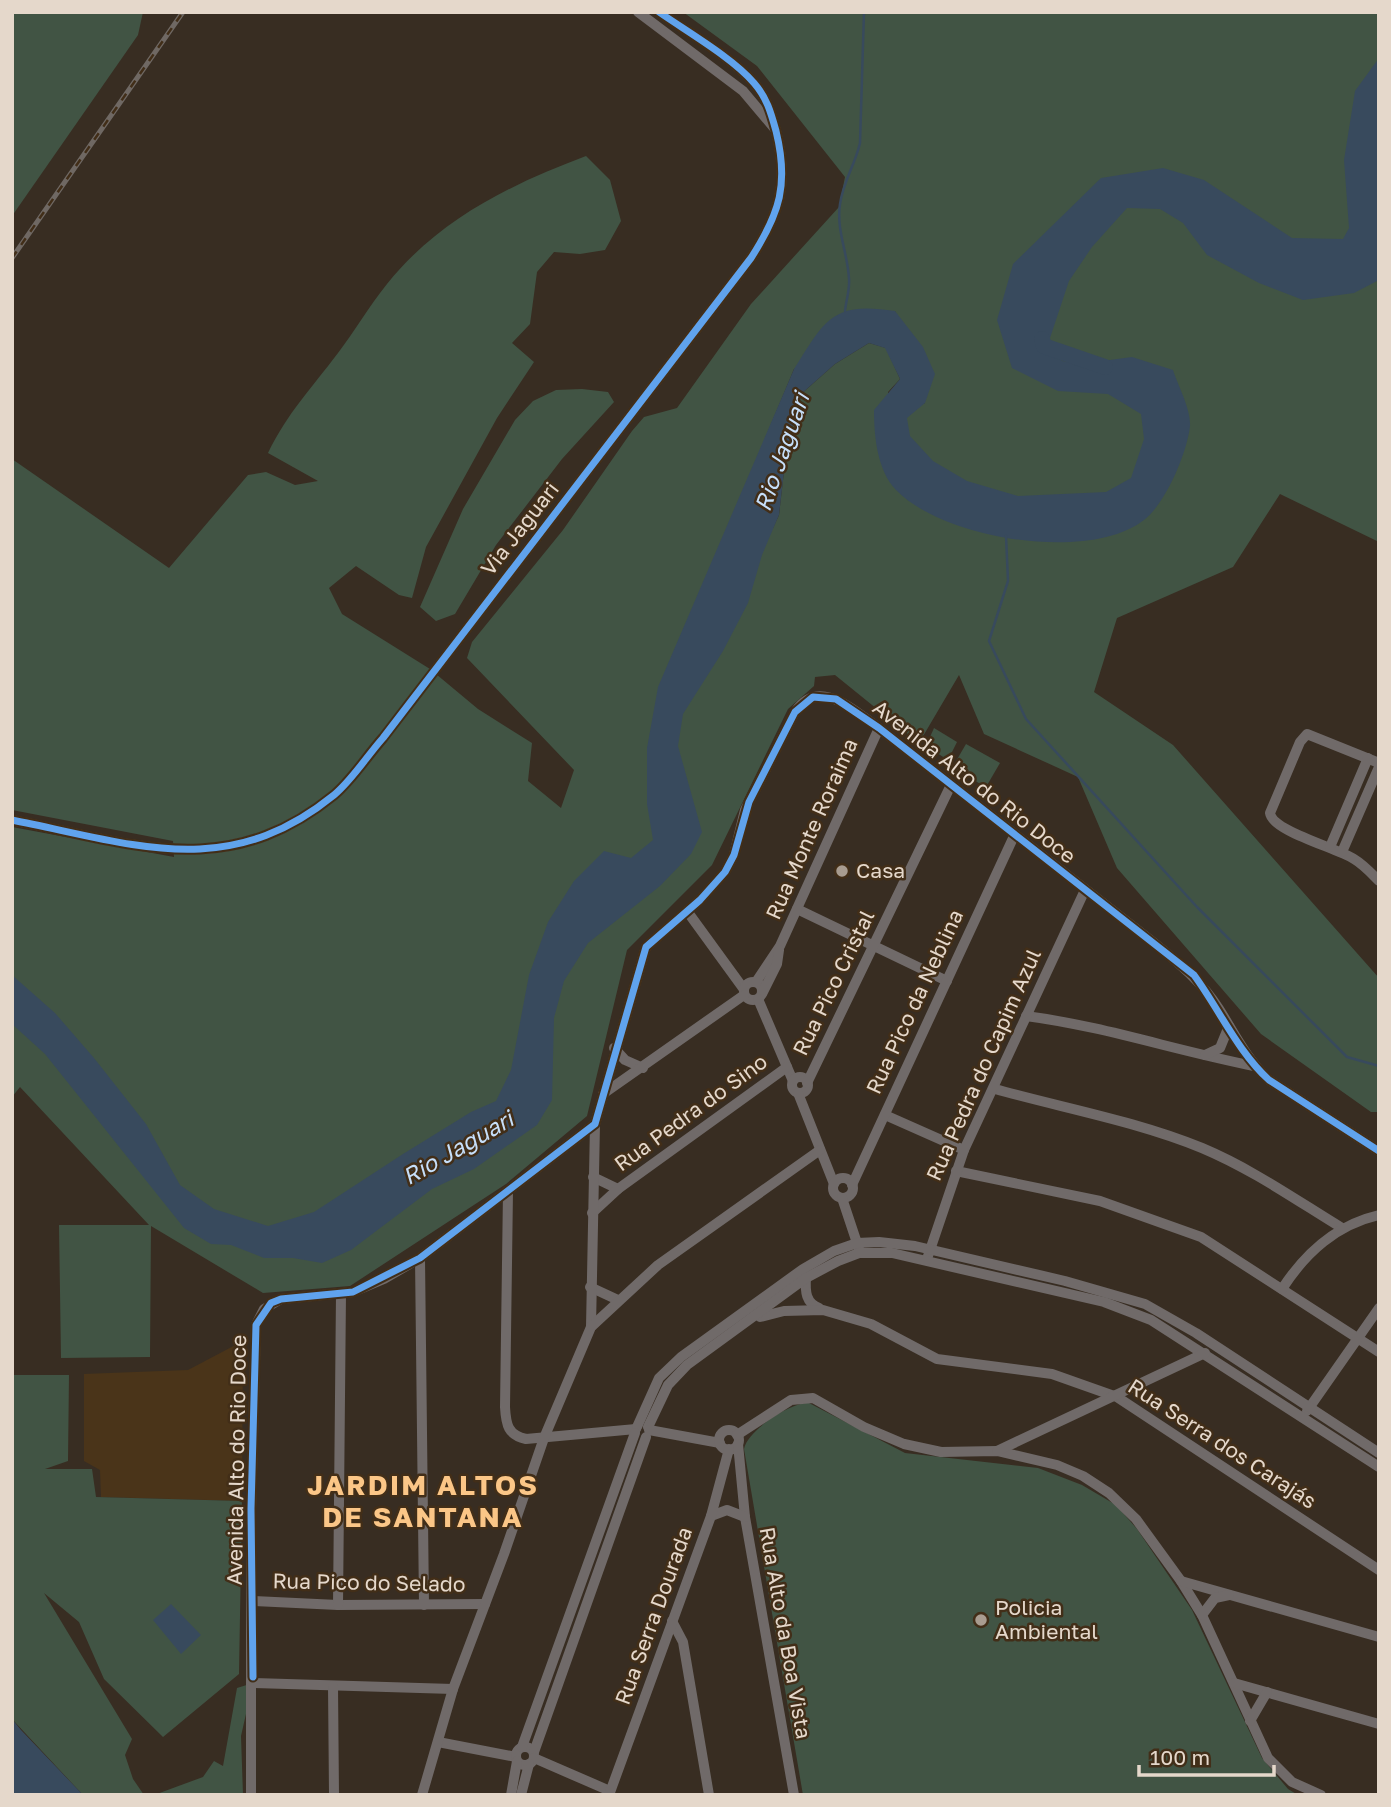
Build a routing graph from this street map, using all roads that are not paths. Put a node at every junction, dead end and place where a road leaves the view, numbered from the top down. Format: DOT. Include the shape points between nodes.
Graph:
graph roads {
  1 [pos="638,12"];
  2 [pos="659,12"];
  3 [pos="775,129"];
  4 [pos="879,728"];
  5 [pos="1368,758"];
  6 [pos="1379,765"];
  7 [pos="950,787"];
  8 [pos="12,820"];
  9 [pos="1014,836"];
  10 [pos="1330,847"];
  11 [pos="1342,852"];
  12 [pos="1379,881"];
  13 [pos="1085,890"];
  14 [pos="797,909"];
  15 [pos="687,911"];
  16 [pos="780,946"];
  17 [pos="873,947"];
  18 [pos="947,981"];
  19 [pos="755,982"];
  20 [pos="744,992"];
  21 [pos="760,997"];
  22 [pos="1026,1016"];
  23 [pos="1229,1026"];
  24 [pos="614,1048"];
  25 [pos="1201,1056"];
  26 [pos="1254,1066"];
  27 [pos="787,1067"];
  28 [pos="643,1068"];
  29 [pos="793,1081"];
  30 [pos="807,1083"];
  31 [pos="995,1089"];
  32 [pos="798,1093"];
  33 [pos="603,1094"];
  34 [pos="885,1115"];
  35 [pos="595,1124"];
  36 [pos="820,1150"];
  37 [pos="964,1150"];
  38 [pos="1379,1151"];
  39 [pos="956,1171"];
  40 [pos="593,1177"];
  41 [pos="834,1184"];
  42 [pos="618,1189"];
  43 [pos="508,1191"];
  44 [pos="849,1192"];
  45 [pos="592,1213"];
  46 [pos="1379,1215"];
  47 [pos="1342,1228"];
  48 [pos="858,1248"];
  49 [pos="929,1254"];
  50 [pos="420,1258"];
  51 [pos="806,1278"];
  52 [pos="590,1287"];
  53 [pos="1282,1289"];
  54 [pos="341,1293"];
  55 [pos="618,1300"];
  56 [pos="1379,1308"];
  57 [pos="823,1310"];
  58 [pos="753,1319"];
  59 [pos="591,1327"];
  60 [pos="1357,1338"];
  61 [pos="1379,1352"];
  62 [pos="1205,1353"];
  63 [pos="1117,1397"];
  64 [pos="1309,1407"];
  65 [pos="1303,1417"];
  66 [pos="636,1430"];
  67 [pos="648,1432"];
  68 [pos="544,1438"];
  69 [pos="700,1438"];
  70 [pos="732,1444"];
  71 [pos="997,1451"];
  72 [pos="1379,1453"];
  73 [pos="1379,1467"];
  74 [pos="711,1516"];
  75 [pos="745,1517"];
  76 [pos="1379,1570"];
  77 [pos="1181,1581"];
  78 [pos="1233,1595"];
  79 [pos="252,1601"];
  80 [pos="485,1604"];
  81 [pos="338,1605"];
  82 [pos="424,1605"];
  83 [pos="1202,1615"];
  84 [pos="672,1621"];
  85 [pos="1375,1633"];
  86 [pos="253,1683"];
  87 [pos="1234,1683"];
  88 [pos="333,1686"];
  89 [pos="453,1689"];
  90 [pos="1267,1692"];
  91 [pos="1250,1721"];
  92 [pos="1379,1724"];
  93 [pos="438,1742"];
  94 [pos="522,1747"];
  95 [pos="532,1758"];
  96 [pos="517,1759"];
  97 [pos="609,1793"];
  98 [pos="251,1795"];
  99 [pos="334,1795"];
  100 [pos="422,1795"];
  101 [pos="511,1795"];
  102 [pos="521,1795"];
  103 [pos="709,1795"];
  104 [pos="794,1795"];
  105 [pos="1321,1795"];
  1 -- 3 [label="street, Via Jaguari" via="744,91"];
  2 -- 3 [label="street, Via Jaguari" via="754,82 771,108"];
  3 -- 8 [label="street, Via Jaguari" via="783,158 783,187 773,220 751,258 336,794 288,828 257,841 198,851 169,850"];
  4 -- 7 [label="street, Avenida Alto do Rio Doce"];
  4 -- 14 [label="street, Rua Monte Roraima"];
  4 -- 15 [label="street, Avenida Alto do Rio Doce" via="829,697 813,697 800,705 745,810 725,872"];
  5 -- 6 [label="street"];
  5 -- 10 [label="street"];
  5 -- 10 [label="street" via="1307,734 1280,786 1270,813 1273,821"];
  6 -- 11 [label="street"];
  7 -- 9 [label="street, Avenida Alto do Rio Doce"];
  7 -- 17 [label="street, Rua Pico Cristal"];
  9 -- 13 [label="street, Avenida Alto do Rio Doce"];
  9 -- 18 [label="street, Rua Pico da Neblina"];
  10 -- 11 [label="street"];
  11 -- 12 [label="street"];
  13 -- 22 [label="street, Rua Pedra do Capim Azul"];
  13 -- 23 [label="street, Avenida Alto do Rio Doce" via="1194,975"];
  14 -- 16 [label="street, Rua Monte Roraima"];
  14 -- 17 [label="street"];
  15 -- 20 [label="street"];
  15 -- 24 [label="street, Avenida Alto do Rio Doce" via="646,947"];
  16 -- 19 [label="street, Rua Monte Roraima"];
  16 -- 21 [label="street, Rua Monte Roraima" via="777,964"];
  17 -- 18 [label="street"];
  17 -- 30 [label="street, Rua Pico Cristal"];
  18 -- 34 [label="street, Rua Pico da Neblina"];
  19 -- 20 [label="street" via="746,984"];
  19 -- 21 [label="street" via="762,988"];
  20 -- 21 [label="street" via="750,1001"];
  20 -- 28 [label="street"];
  21 -- 27 [label="street"];
  22 -- 25 [label="street" via="1125,1034"];
  22 -- 31 [label="street, Rua Pedra do Capim Azul"];
  23 -- 25 [label="street" via="1220,1048"];
  23 -- 26 [label="street, Avenida Alto do Rio Doce"];
  24 -- 28 [label="street" via="625,1060"];
  24 -- 33 [label="street, Avenida Alto do Rio Doce"];
  25 -- 26 [label="street"];
  26 -- 38 [label="street, Avenida Alto do Rio Doce"];
  27 -- 29 [label="street"];
  27 -- 42 [label="street, Rua Pedra do Sino"];
  28 -- 33 [label="street"];
  29 -- 30 [label="street" via="802,1078"];
  29 -- 32 [label="street"];
  30 -- 32 [label="street" via="806,1090"];
  31 -- 37 [label="street, Rua Pedra do Capim Azul"];
  31 -- 47 [label="street" via="1202,1148 1259,1176"];
  32 -- 36 [label="street"];
  33 -- 35 [label="street, Avenida Alto do Rio Doce"];
  34 -- 37 [label="street"];
  34 -- 44 [label="street, Rua Pico da Neblina"];
  35 -- 40 [label="street"];
  35 -- 43 [label="street, Avenida Alto do Rio Doce"];
  36 -- 41 [label="street"];
  36 -- 55 [label="street" via="658,1265"];
  37 -- 39 [label="street, Rua Pedra do Capim Azul"];
  39 -- 49 [label="street, Rua Pedra do Capim Azul"];
  39 -- 53 [label="street" via="1100,1201 1200,1237"];
  40 -- 42 [label="street, Rua Pedra do Sino"];
  40 -- 45 [label="street"];
  41 -- 44 [label="street" via="835,1193"];
  41 -- 44 [label="street" via="845,1179"];
  42 -- 45 [label="street, Rua Pedra do Sino"];
  43 -- 50 [label="street, Avenida Alto do Rio Doce"];
  43 -- 68 [label="street" via="505,1421 515,1436"];
  44 -- 48 [label="street"];
  45 -- 52 [label="street"];
  46 -- 47 [label="street"];
  47 -- 53 [label="street" via="1292,1272"];
  48 -- 49 [label="street" via="894,1243"];
  48 -- 51 [label="street"];
  48 -- 66 [label="street" via="834,1251 803,1269 681,1357 659,1378"];
  49 -- 62 [label="street" via="1116,1306"];
  49 -- 64 [label="street" via="1091,1287 1145,1304"];
  50 -- 54 [label="street, Avenida Alto do Rio Doce" via="367,1287"];
  50 -- 82 [label="street"];
  51 -- 57 [label="street" via="811,1305"];
  51 -- 58 [label="street"];
  52 -- 55 [label="street"];
  52 -- 59 [label="street"];
  53 -- 60 [label="street"];
  54 -- 79 [label="street, Avenida Alto do Rio Doce" via="271,1303 256,1325"];
  54 -- 81 [label="street"];
  55 -- 59 [label="street"];
  56 -- 60 [label="street"];
  57 -- 58 [label="street, Rua Serra dos Carajás" via="784,1311"];
  57 -- 63 [label="street, Rua Serra dos Carajás" via="871,1324 937,1359 1052,1374"];
  58 -- 67 [label="street" via="687,1365 668,1385"];
  59 -- 68 [label="street"];
  60 -- 61 [label="street"];
  60 -- 64 [label="street"];
  62 -- 63 [label="street"];
  62 -- 65 [label="street"];
  63 -- 71 [label="street"];
  63 -- 76 [label="street, Rua Serra dos Carajás"];
  64 -- 65 [label="street"];
  64 -- 72 [label="street"];
  65 -- 73 [label="street"];
  66 -- 67 [label="street" via="643,1424"];
  66 -- 68 [label="street"];
  66 -- 94 [label="street"];
  67 -- 69 [label="street"];
  67 -- 95 [label="street"];
  68 -- 80 [label="street"];
  69 -- 70 [label="street"];
  69 -- 70 [label="street" via="733,1431"];
  70 -- 71 [label="street" via="791,1400 813,1398 904,1444 941,1452"];
  70 -- 74 [label="street, Rua Serra Dourada"];
  70 -- 75 [label="street, Rua Alto da Boa Vista" via="742,1477"];
  71 -- 77 [label="street" via="1057,1465 1109,1493 1136,1519"];
  74 -- 75 [label="street" via="727,1510"];
  74 -- 84 [label="street, Rua Serra Dourada"];
  75 -- 104 [label="street, Rua Alto da Boa Vista"];
  77 -- 78 [label="street"];
  77 -- 83 [label="street"];
  78 -- 83 [label="street" via="1215,1598"];
  78 -- 85 [label="street"];
  79 -- 81 [label="street, Rua Pico do Selado"];
  79 -- 86 [label="street, Avenida Alto do Rio Doce"];
  80 -- 82 [label="street, Rua Pico do Selado"];
  80 -- 89 [label="street"];
  81 -- 82 [label="street, Rua Pico do Selado"];
  83 -- 87 [label="street"];
  84 -- 97 [label="street, Rua Serra Dourada"];
  84 -- 103 [label="street" via="683,1642"];
  86 -- 88 [label="street"];
  86 -- 98 [label="street, Avenida Alto do Rio Doce"];
  87 -- 90 [label="street"];
  87 -- 91 [label="street"];
  88 -- 89 [label="street"];
  88 -- 99 [label="street"];
  89 -- 93 [label="street"];
  90 -- 91 [label="street"];
  90 -- 92 [label="street"];
  91 -- 105 [label="street" via="1264,1751 1284,1776"];
  93 -- 96 [label="street"];
  93 -- 100 [label="street"];
  94 -- 95 [label="street"];
  94 -- 96 [label="street"];
  95 -- 96 [label="street"];
  95 -- 97 [label="street"];
  95 -- 102 [label="street"];
  96 -- 101 [label="street"];
}
